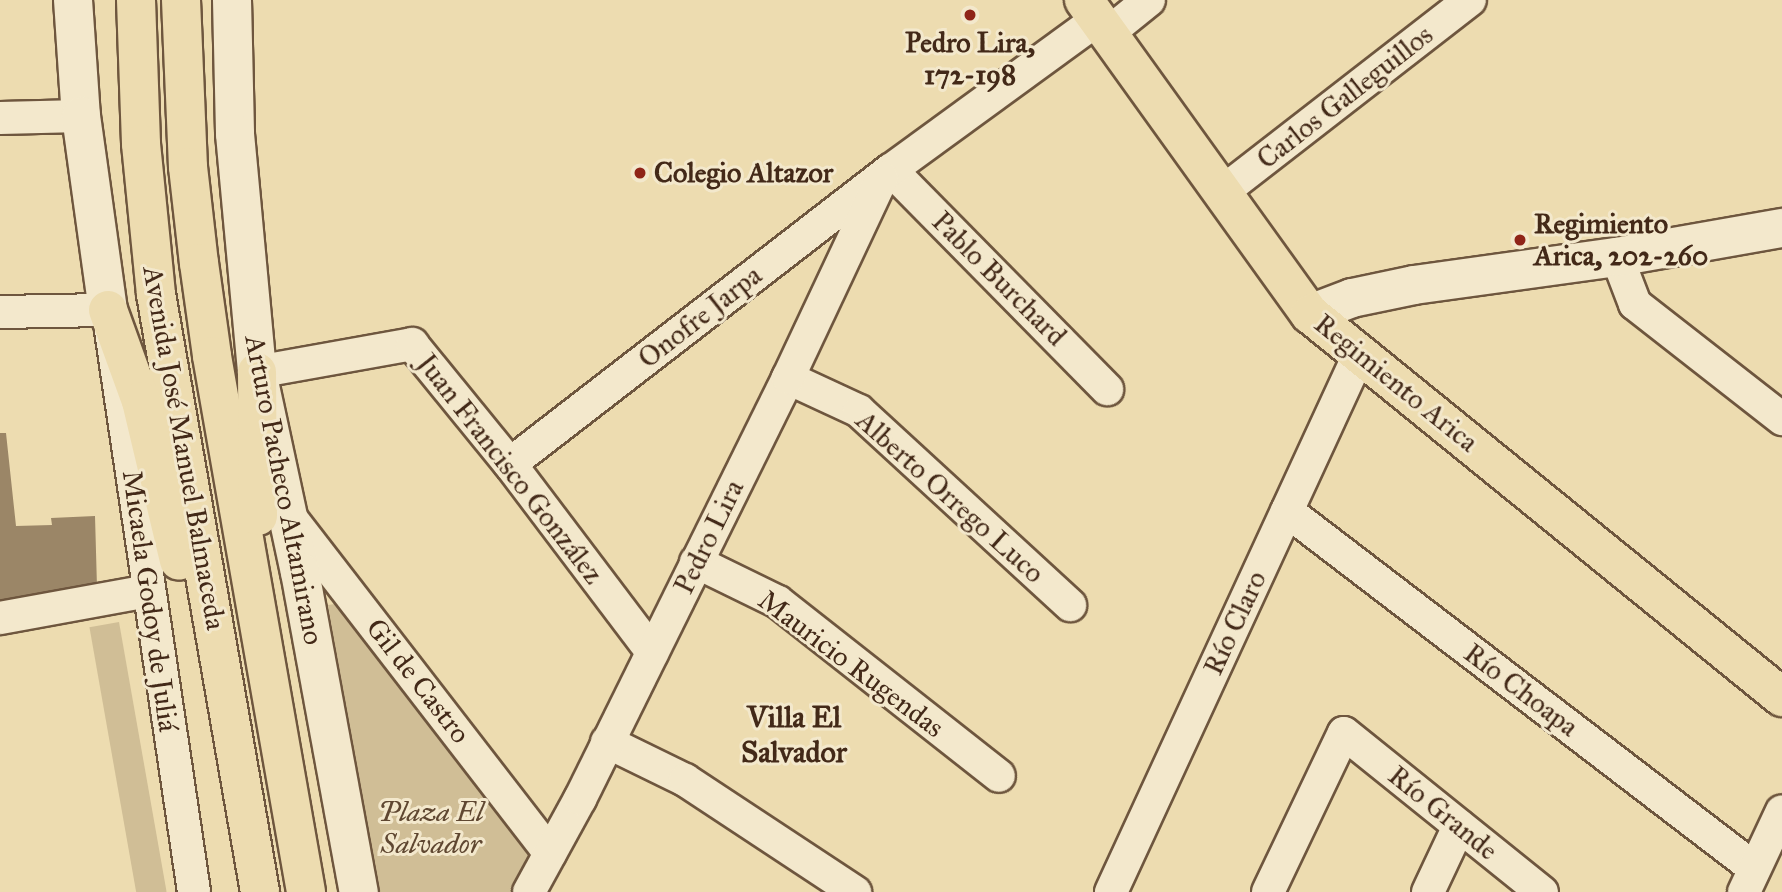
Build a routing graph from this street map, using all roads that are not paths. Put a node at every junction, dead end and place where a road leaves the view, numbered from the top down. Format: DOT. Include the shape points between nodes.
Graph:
graph roads {
  1 [pos="73,0"];
  2 [pos="136,0"];
  3 [pos="181,0"];
  4 [pos="232,0"];
  5 [pos="1149,0"];
  6 [pos="1470,0"];
  7 [pos="1096,18"];
  8 [pos="81,116"];
  9 [pos="0,118"];
  10 [pos="886,174"];
  11 [pos="1221,193"];
  12 [pos="1782,228"];
  13 [pos="1617,257"];
  14 [pos="108,310"];
  15 [pos="0,312"];
  16 [pos="1310,314"];
  17 [pos="1359,355"];
  18 [pos="257,372"];
  19 [pos="788,378"];
  20 [pos="1107,389"];
  21 [pos="1782,419"];
  22 [pos="510,464"];
  23 [pos="285,510"];
  24 [pos="1287,511"];
  25 [pos="696,562"];
  26 [pos="148,591"];
  27 [pos="1070,605"];
  28 [pos="0,618"];
  29 [pos="260,637"];
  30 [pos="652,652"];
  31 [pos="1782,697"];
  32 [pos="233,741"];
  33 [pos="607,742"];
  34 [pos="999,776"];
  35 [pos="1782,811"];
  36 [pos="1460,826"];
  37 [pos="550,853"];
  38 [pos="1749,880"];
  39 [pos="194,892"];
  40 [pos="260,892"];
  41 [pos="306,892"];
  42 [pos="359,892"];
  43 [pos="529,892"];
  44 [pos="855,892"];
  45 [pos="1111,892"];
  46 [pos="1268,892"];
  47 [pos="1428,892"];
  48 [pos="1542,892"];
  1 -- 8 [label="street"];
  2 -- 32 [label="main road, Avenida José Manuel Balmaceda" via="141,144 156,293"];
  3 -- 29 [label="main road, Avenida José Manuel Balmaceda" via="188,167 199,263"];
  4 -- 18 [label="street, Arturo Pacheco Altamirano" via="235,134"];
  5 -- 7 [label="street, Pedro Lira"];
  6 -- 11 [label="street, Carlos Galleguillos"];
  7 -- 10 [label="street, Pedro Lira"];
  7 -- 11 [label="main road, Regimiento Arica"];
  8 -- 9 [label="street"];
  8 -- 14 [label="street"];
  10 -- 19 [label="street, Pedro Lira"];
  10 -- 20 [label="street, Pablo Burchard"];
  10 -- 22 [label="street, Onofre Jarpa"];
  11 -- 16 [label="main road, Regimiento Arica"];
  12 -- 13 [label="street"];
  13 -- 16 [label="street" via="1414,285 1352,298"];
  13 -- 21 [label="street" via="1635,304"];
  14 -- 15 [label="street"];
  14 -- 26 [label="street, Micaela Godoy de Juliá"];
  14 -- 32 [label="main road" via="141,401 194,626"];
  16 -- 17 [label="main road, Regimiento Arica"];
  17 -- 24 [label="street, Río Claro"];
  17 -- 31 [label="main road, Regimiento Arica"];
  18 -- 22 [label="street, Juan Francisco González" via="412,344"];
  18 -- 23 [label="street, Arturo Pacheco Altamirano"];
  18 -- 29 [label="main road"];
  19 -- 25 [label="street, Pedro Lira"];
  19 -- 27 [label="street, Alberto Orrego Luco" via="859,411"];
  22 -- 30 [label="street, Juan Francisco González"];
  23 -- 37 [label="street, Gil de Castro"];
  23 -- 42 [label="street, Arturo Pacheco Altamirano"];
  24 -- 38 [label="street, Río Choapa"];
  24 -- 45 [label="street, Río Claro"];
  25 -- 30 [label="street, Pedro Lira"];
  25 -- 34 [label="street, Mauricio Rugendas" via="778,602"];
  26 -- 28 [label="street"];
  26 -- 39 [label="street, Micaela Godoy de Juliá"];
  29 -- 41 [label="main road, Avenida José Manuel Balmaceda"];
  30 -- 33 [label="street, Pedro Lira"];
  32 -- 40 [label="main road, Avenida José Manuel Balmaceda"];
  33 -- 37 [label="street, Pedro Lira"];
  33 -- 44 [label="street" via="685,780"];
  35 -- 38 [label="street"];
  36 -- 46 [label="street, Río Grande" via="1344,733"];
  36 -- 47 [label="street"];
  36 -- 48 [label="street, Río Grande"];
  37 -- 43 [label="street, Pedro Lira"];
}
